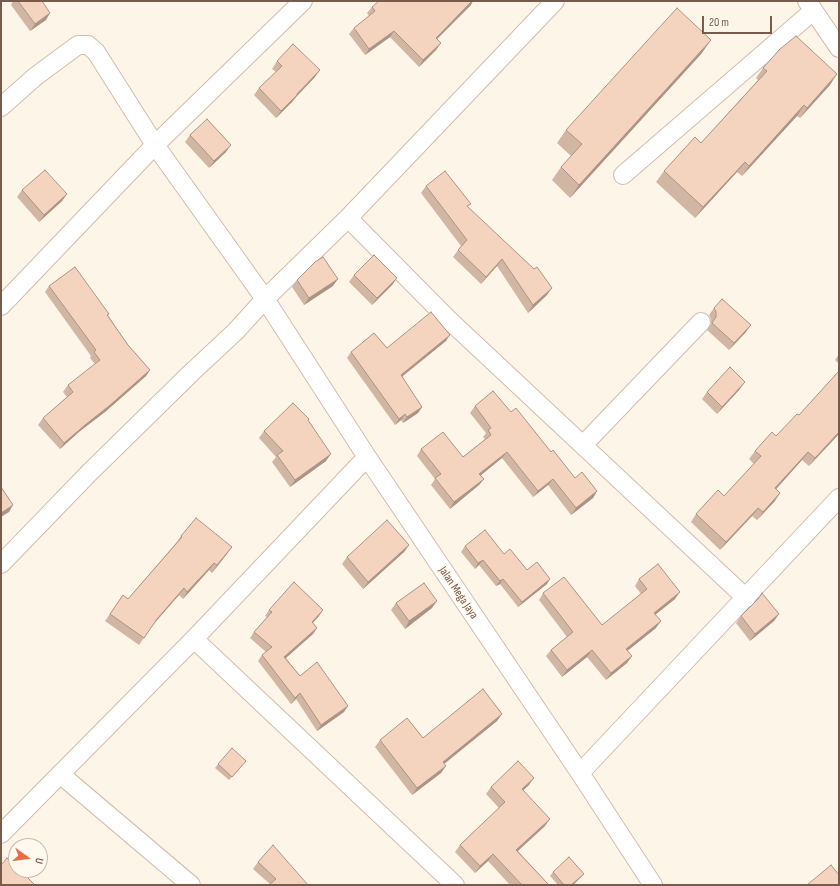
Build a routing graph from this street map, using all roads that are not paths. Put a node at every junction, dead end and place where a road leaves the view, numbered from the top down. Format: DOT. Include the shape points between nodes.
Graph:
graph roads {
  1 [pos="303,1"];
  2 [pos="555,1"];
  3 [pos="810,6"];
  4 [pos="839,48"];
  5 [pos="1,106"];
  6 [pos="155,145"];
  7 [pos="624,175"];
  8 [pos="348,218"];
  9 [pos="265,299"];
  10 [pos="1,306"];
  11 [pos="701,322"];
  12 [pos="583,445"];
  13 [pos="367,457"];
  14 [pos="839,498"];
  15 [pos="1,564"];
  16 [pos="746,598"];
  17 [pos="194,639"];
  18 [pos="580,773"];
  19 [pos="60,774"];
  20 [pos="1,834"];
  21 [pos="190,885"];
  22 [pos="455,885"];
  23 [pos="653,885"];
  1 -- 6 [label="street"];
  2 -- 8 [label="street"];
  3 -- 4 [label="street"];
  3 -- 7 [label="street"];
  5 -- 6 [label="street, Jalan Mega Jaya" via="78,45 88,45 96,52"];
  6 -- 9 [label="street, Jalan Mega Jaya"];
  6 -- 10 [label="street"];
  8 -- 9 [label="street"];
  8 -- 12 [label="street" via="449,320"];
  9 -- 13 [label="street, Jalan Mega Jaya"];
  9 -- 15 [label="street" via="236,331 89,473"];
  11 -- 12 [label="street"];
  12 -- 16 [label="street"];
  13 -- 17 [label="street"];
  13 -- 18 [label="street, Jalan Mega Jaya"];
  14 -- 16 [label="street"];
  16 -- 18 [label="street"];
  17 -- 19 [label="street"];
  17 -- 22 [label="street"];
  18 -- 23 [label="street, Jalan Mega Jaya"];
  19 -- 20 [label="street"];
  19 -- 21 [label="street"];
}
